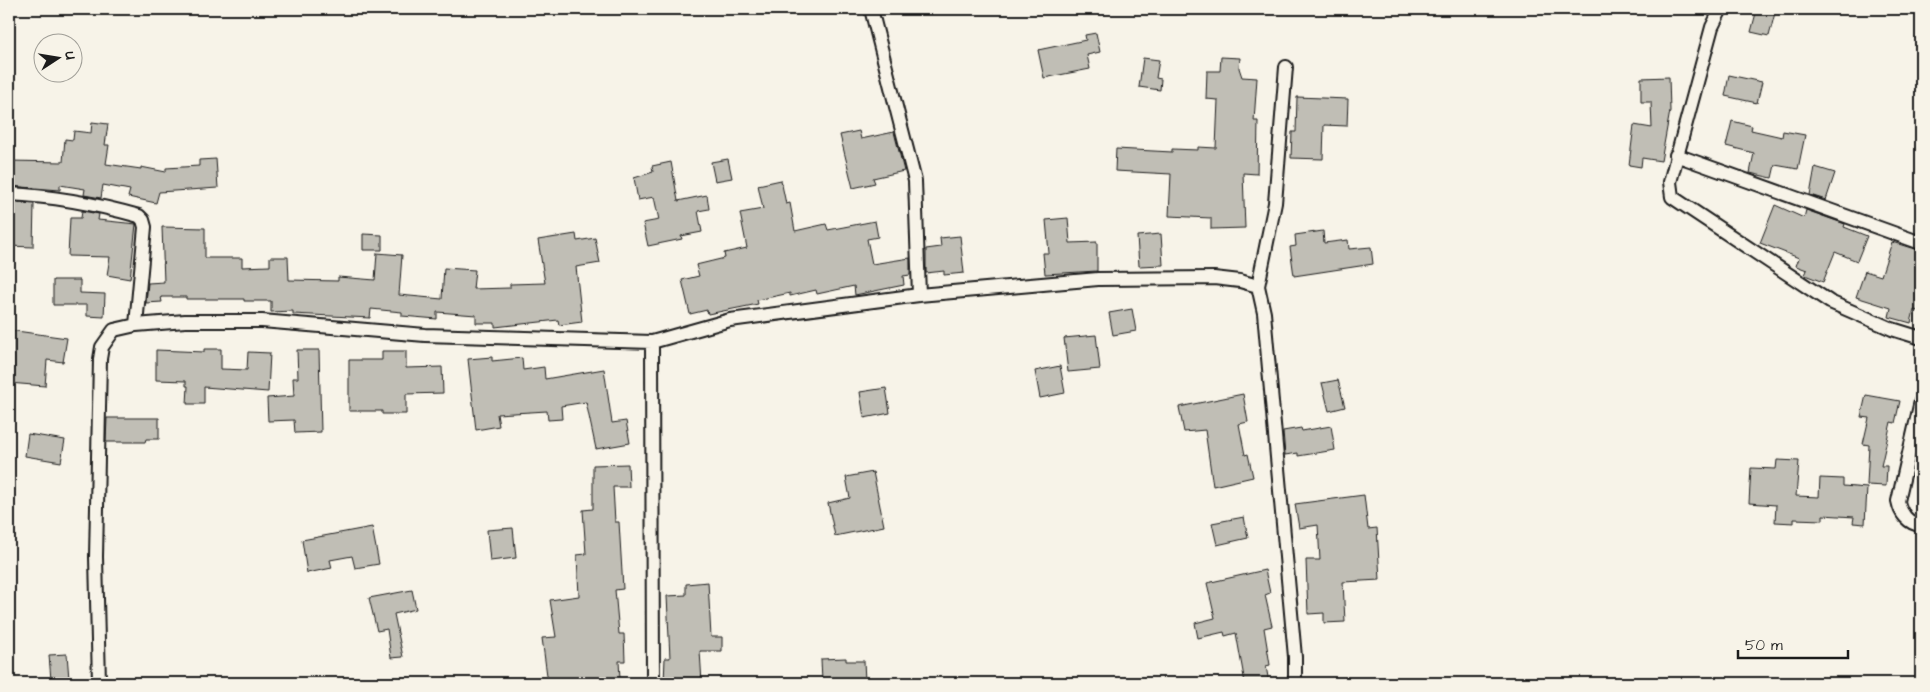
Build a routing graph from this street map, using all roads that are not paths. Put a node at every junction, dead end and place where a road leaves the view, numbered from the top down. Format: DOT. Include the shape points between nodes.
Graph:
graph roads {
  1 [pos="871,9"];
  2 [pos="1721,9"];
  3 [pos="1286,67"];
  4 [pos="1676,155"];
  5 [pos="9,194"];
  6 [pos="1921,243"];
  7 [pos="1258,286"];
  8 [pos="919,295"];
  9 [pos="136,325"];
  10 [pos="1921,338"];
  11 [pos="652,342"];
  12 [pos="1921,401"];
  13 [pos="1908,456"];
  14 [pos="1921,458"];
  15 [pos="1921,525"];
  16 [pos="98,683"];
  17 [pos="653,683"];
  18 [pos="1295,683"];
  1 -- 8 [label="street" via="915,181"];
  2 -- 4 [label="street" via="1712,27"];
  3 -- 7 [label="street" via="1274,203"];
  4 -- 6 [label="street"];
  4 -- 10 [label="street" via="1670,182 1672,197 1830,302"];
  5 -- 9 [label="street" via="40,195 104,206 143,220"];
  7 -- 8 [label="street" via="1240,280 1214,278 1098,279"];
  7 -- 18 [label="street" via="1264,322"];
  8 -- 11 [label="street" via="730,320"];
  9 -- 11 [label="street" via="262,321 426,335"];
  9 -- 16 [label="street" via="114,330 102,347 100,359 96,557"];
  11 -- 17 [label="street"];
  12 -- 13 [label="street"];
  13 -- 14 [label="street"];
  13 -- 15 [label="street" via="1899,507 1908,520"];
}
